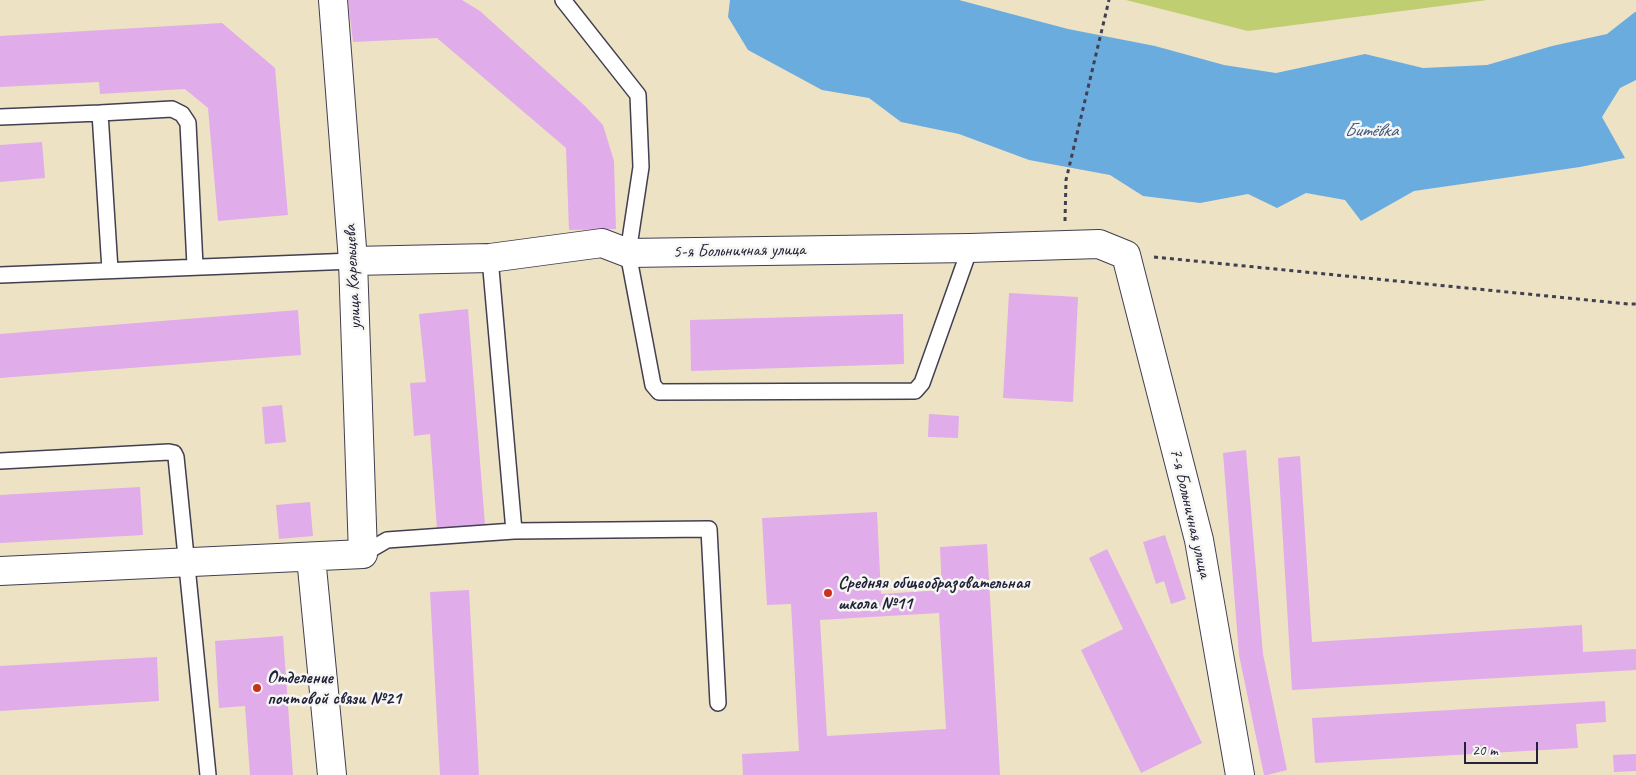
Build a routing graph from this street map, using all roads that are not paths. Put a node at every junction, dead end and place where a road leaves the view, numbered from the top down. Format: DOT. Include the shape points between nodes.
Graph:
graph roads {
  1 [pos="333,0"];
  2 [pos="563,0"];
  3 [pos="100,112"];
  4 [pos="0,117"];
  5 [pos="970,248"];
  6 [pos="628,253"];
  7 [pos="1126,255"];
  8 [pos="490,258"];
  9 [pos="353,261"];
  10 [pos="195,266"];
  11 [pos="110,270"];
  12 [pos="0,275"];
  13 [pos="0,461"];
  14 [pos="514,530"];
  15 [pos="363,554"];
  16 [pos="310,556"];
  17 [pos="186,562"];
  18 [pos="0,571"];
  19 [pos="718,703"];
  20 [pos="208,775"];
  21 [pos="332,775"];
  22 [pos="1240,775"];
  1 -- 9 [label="street, улица Карельцева"];
  2 -- 6 [label="lane" via="638,94 641,167"];
  3 -- 4 [label="lane"];
  3 -- 10 [label="lane" via="172,109 188,122"];
  3 -- 11 [label="lane"];
  5 -- 6 [label="street, 5-я Больничная улица"];
  5 -- 6 [label="lane" via="922,383 914,391 659,392 652,385"];
  5 -- 7 [label="street, 5-я Больничная улица" via="1099,244"];
  6 -- 8 [label="street, 5-я Больничная улица" via="602,243"];
  7 -- 22 [label="street, 7-я Больничная улица" via="1199,540"];
  8 -- 9 [label="street, 5-я Больничная улица"];
  8 -- 14 [label="lane"];
  9 -- 10 [label="lane"];
  9 -- 15 [label="street, улица Карельцева"];
  10 -- 11 [label="lane"];
  11 -- 12 [label="lane"];
  13 -- 17 [label="lane" via="174,453"];
  14 -- 15 [label="lane" via="387,540"];
  14 -- 19 [label="lane" via="709,530"];
  15 -- 16 [label="street"];
  16 -- 17 [label="street"];
  16 -- 21 [label="street"];
  17 -- 18 [label="street"];
  17 -- 20 [label="lane"];
}
